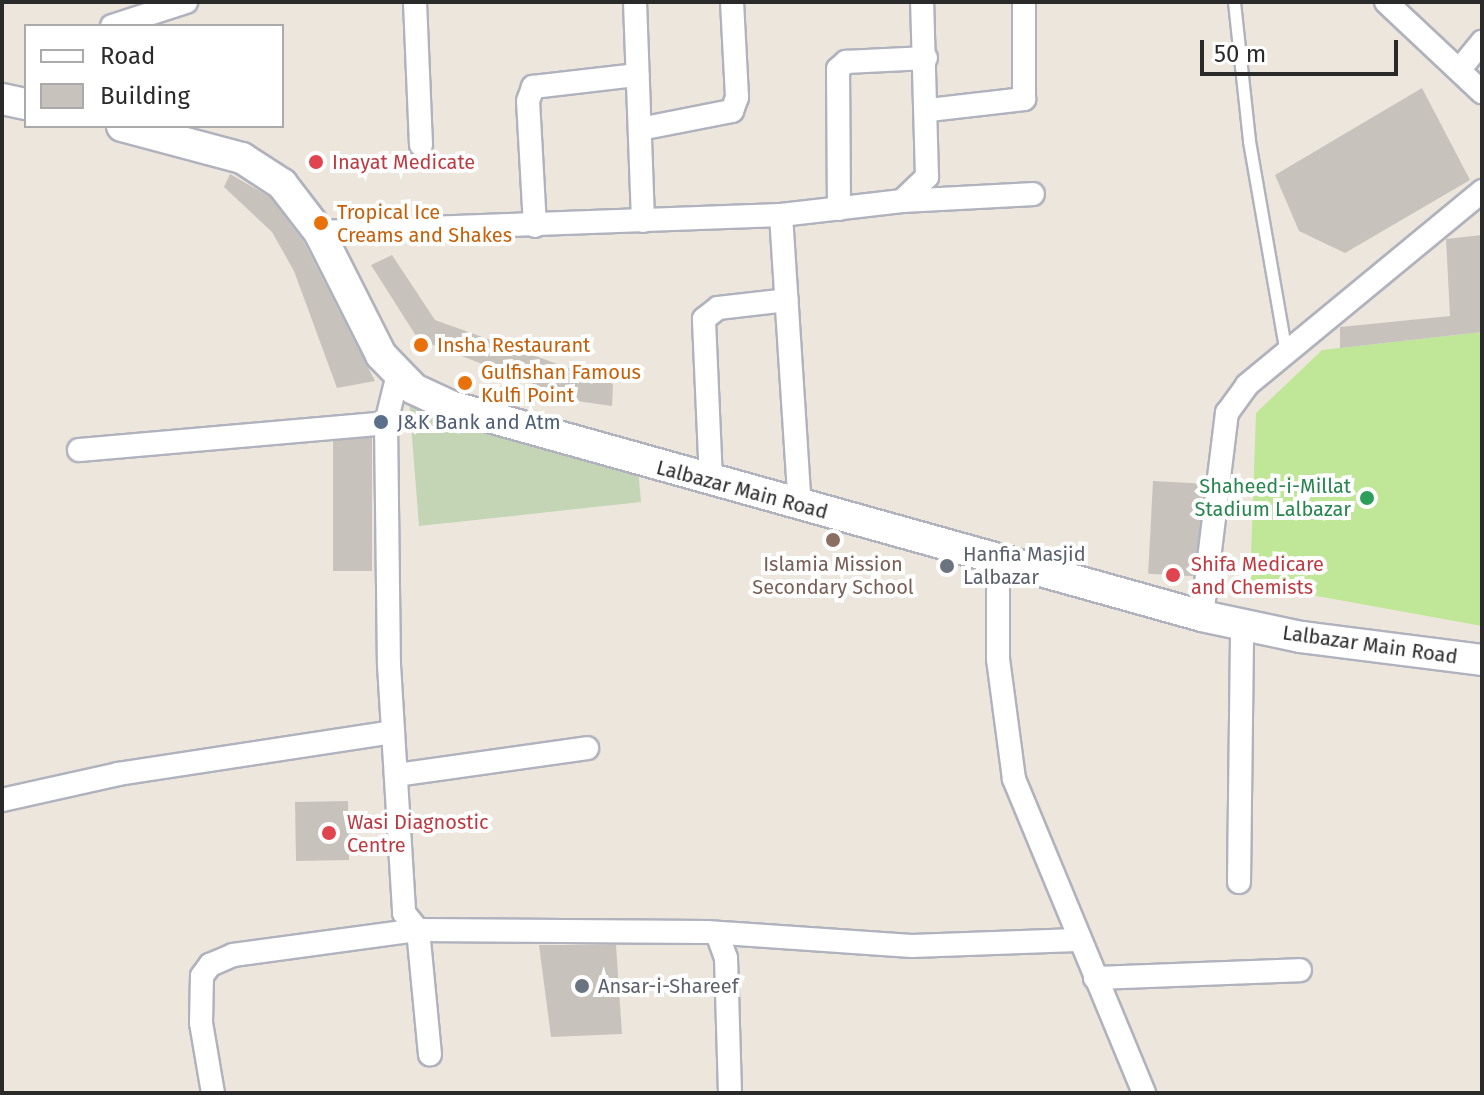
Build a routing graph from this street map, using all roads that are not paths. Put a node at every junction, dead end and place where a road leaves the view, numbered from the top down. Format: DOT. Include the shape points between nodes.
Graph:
graph roads {
  1 [pos="120,2"];
  2 [pos="186,2"];
  3 [pos="415,2"];
  4 [pos="635,2"];
  5 [pos="732,2"];
  6 [pos="922,2"];
  7 [pos="1024,2"];
  8 [pos="1234,2"];
  9 [pos="1386,2"];
  10 [pos="110,24"];
  11 [pos="115,24"];
  12 [pos="1482,42"];
  13 [pos="926,58"];
  14 [pos="1460,69"];
  15 [pos="637,75"];
  16 [pos="1482,92"];
  17 [pos="2,99"];
  18 [pos="24,104"];
  19 [pos="929,110"];
  20 [pos="130,128"];
  21 [pos="640,129"];
  22 [pos="421,145"];
  23 [pos="1482,191"];
  24 [pos="1033,194"];
  25 [pos="902,201"];
  26 [pos="839,209"];
  27 [pos="781,215"];
  28 [pos="643,221"];
  29 [pos="535,226"];
  30 [pos="319,232"];
  31 [pos="787,300"];
  32 [pos="1286,355"];
  33 [pos="398,374"];
  34 [pos="386,423"];
  35 [pos="79,450"];
  36 [pos="711,481"];
  37 [pos="800,505"];
  38 [pos="998,559"];
  39 [pos="1202,616"];
  40 [pos="1242,625"];
  41 [pos="1482,660"];
  42 [pos="393,732"];
  43 [pos="587,748"];
  44 [pos="396,775"];
  45 [pos="2,800"];
  46 [pos="1239,882"];
  47 [pos="418,930"];
  48 [pos="718,936"];
  49 [pos="1077,940"];
  50 [pos="1300,970"];
  51 [pos="1095,978"];
  52 [pos="430,1054"];
  53 [pos="213,1093"];
  54 [pos="730,1093"];
  55 [pos="1144,1093"];
  1 -- 10 [label="street"];
  2 -- 11 [label="street"];
  3 -- 22 [label="street"];
  4 -- 15 [label="street"];
  5 -- 21 [label="street" via="737,97 732,111"];
  6 -- 13 [label="street"];
  7 -- 19 [label="street" via="1024,99"];
  8 -- 32 [label="lane" via="1266,258"];
  9 -- 14 [label="street"];
  12 -- 14 [label="street"];
  13 -- 19 [label="street"];
  13 -- 26 [label="street" via="857,61 838,69"];
  14 -- 16 [label="street"];
  15 -- 21 [label="street"];
  15 -- 29 [label="street" via="533,87 528,101"];
  17 -- 18 [label="main road"];
  19 -- 25 [label="street" via="927,177"];
  20 -- 30 [label="main road, Lalbazar Main Road" via="242,158 282,184"];
  21 -- 28 [label="street"];
  23 -- 32 [label="street"];
  24 -- 25 [label="street"];
  25 -- 26 [label="street"];
  26 -- 27 [label="street"];
  27 -- 28 [label="street"];
  27 -- 31 [label="street"];
  28 -- 29 [label="street"];
  29 -- 30 [label="street"];
  30 -- 33 [label="main road, Lalbazar Main Road" via="381,355"];
  31 -- 36 [label="street" via="718,308 704,319"];
  31 -- 37 [label="street"];
  32 -- 39 [label="street" via="1247,385 1227,413"];
  33 -- 34 [label="street"];
  33 -- 36 [label="main road, Lalbazar Main Road" via="450,406"];
  34 -- 35 [label="street"];
  34 -- 42 [label="street"];
  36 -- 37 [label="main road, Lalbazar Main Road"];
  37 -- 38 [label="main road, Lalbazar Main Road"];
  38 -- 39 [label="main road, Lalbazar Main Road"];
  38 -- 49 [label="street" via="998,659 1014,779"];
  39 -- 40 [label="main road, Lalbazar Main Road"];
  40 -- 41 [label="main road, Lalbazar Main Road"];
  40 -- 46 [label="street"];
  42 -- 44 [label="street"];
  42 -- 45 [label="street" via="118,774"];
  43 -- 44 [label="street"];
  44 -- 47 [label="street" via="404,913"];
  47 -- 48 [label="street"];
  47 -- 52 [label="street"];
  47 -- 53 [label="street" via="233,955 210,965 202,976 201,1023"];
  48 -- 49 [label="street" via="912,946"];
  48 -- 54 [label="street" via="726,958"];
  49 -- 51 [label="street"];
  50 -- 51 [label="street"];
  51 -- 55 [label="street"];
}
